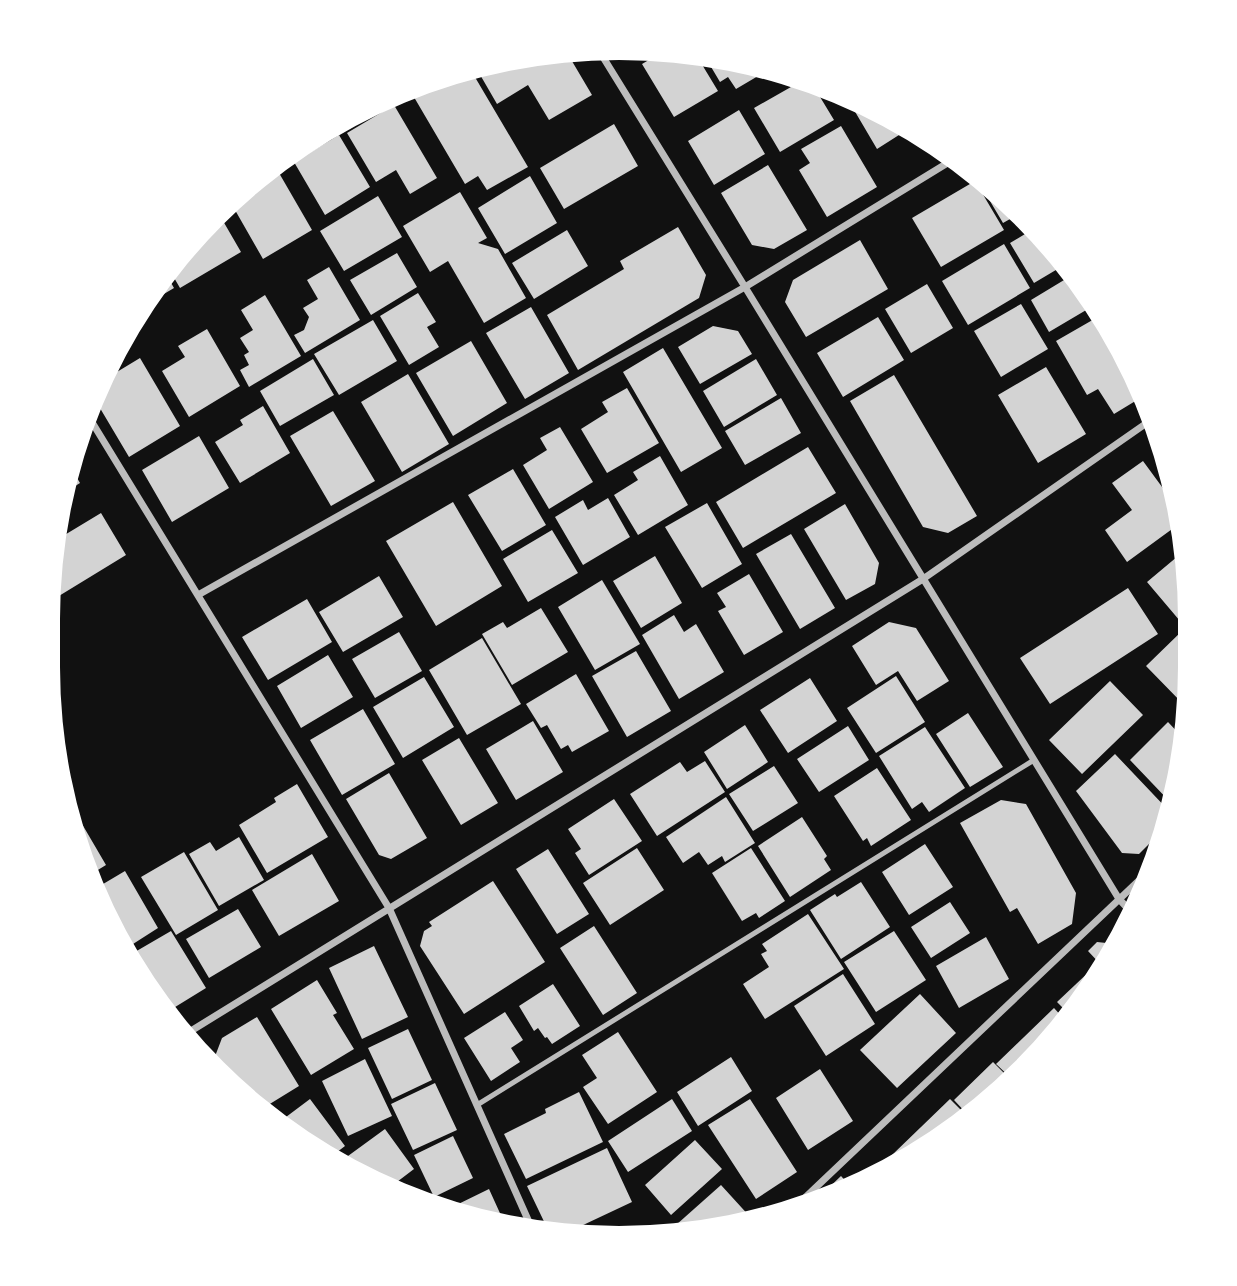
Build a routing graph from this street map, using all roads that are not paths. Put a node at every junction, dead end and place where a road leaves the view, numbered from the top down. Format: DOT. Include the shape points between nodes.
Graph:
graph roads {
  1 [pos="605,60"];
  2 [pos="944,165"];
  3 [pos="745,287"];
  4 [pos="94,426"];
  5 [pos="1143,426"];
  6 [pos="923,579"];
  7 [pos="198,594"];
  8 [pos="1034,760"];
  9 [pos="1133,886"];
  10 [pos="1119,899"];
  11 [pos="1124,905"];
  12 [pos="389,908"];
  13 [pos="193,1030"];
  14 [pos="477,1105"];
  15 [pos="811,1192"];
  16 [pos="528,1219"];
  1 -- 3 [label="street"];
  2 -- 3 [label="street"];
  3 -- 6 [label="street"];
  3 -- 7 [label="street"];
  4 -- 7 [label="street"];
  5 -- 6 [label="street"];
  6 -- 8 [label="street"];
  6 -- 12 [label="street"];
  7 -- 12 [label="street"];
  8 -- 10 [label="street"];
  8 -- 14 [label="lane"];
  9 -- 10 [label="street"];
  10 -- 11 [label="street"];
  10 -- 15 [label="street"];
  12 -- 13 [label="street"];
  12 -- 14 [label="street"];
  14 -- 16 [label="street"];
}
